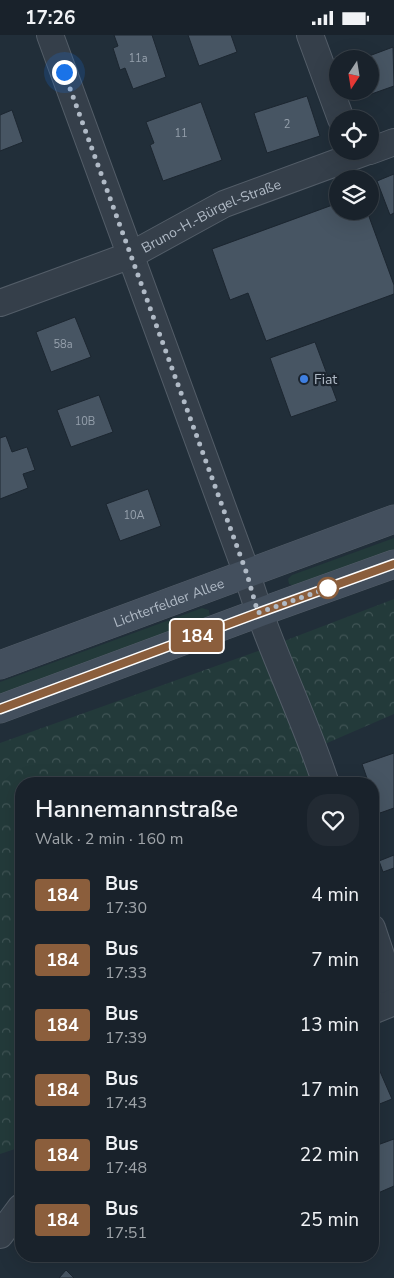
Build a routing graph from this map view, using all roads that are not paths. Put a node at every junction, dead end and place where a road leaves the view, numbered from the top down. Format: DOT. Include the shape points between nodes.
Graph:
graph roads {
  1 [pos="50,35"];
  2 [pos="310,35"];
  3 [pos="338,110"];
  4 [pos="394,142"];
  5 [pos="379,147"];
  6 [pos="341,160"];
  7 [pos="131,255"];
  8 [pos="0,303"];
  9 [pos="394,519"];
  10 [pos="394,564"];
  11 [pos="247,574"];
  12 [pos="258,613"];
  13 [pos="0,665"];
  14 [pos="0,709"];
  15 [pos="324,777"];
  16 [pos="379,949"];
  17 [pos="394,994"];
  18 [pos="394,1002"];
  19 [pos="379,1008"];
  20 [pos="15,1215"];
  21 [pos="0,1235"];
  1 -- 7 [label="street"];
  2 -- 3 [label="street"];
  4 -- 5 [label="street, Bruno-H.-Bürgel-Straße"];
  6 -- 7 [label="street, Bruno-H.-Bürgel-Straße" via="224,204"];
  7 -- 8 [label="street, Bruno-H.-Bürgel-Straße"];
  7 -- 11 [label="street"];
  9 -- 11 [label="main road, Lichterfelder Allee"];
  10 -- 12 [label="main road"];
  11 -- 12 [label="street"];
  11 -- 13 [label="main road, Lichterfelder Allee"];
  12 -- 14 [label="main road"];
  12 -- 15 [label="street"];
  16 -- 17 [label="street"];
  18 -- 19 [label="street"];
  20 -- 21 [label="street"];
}
